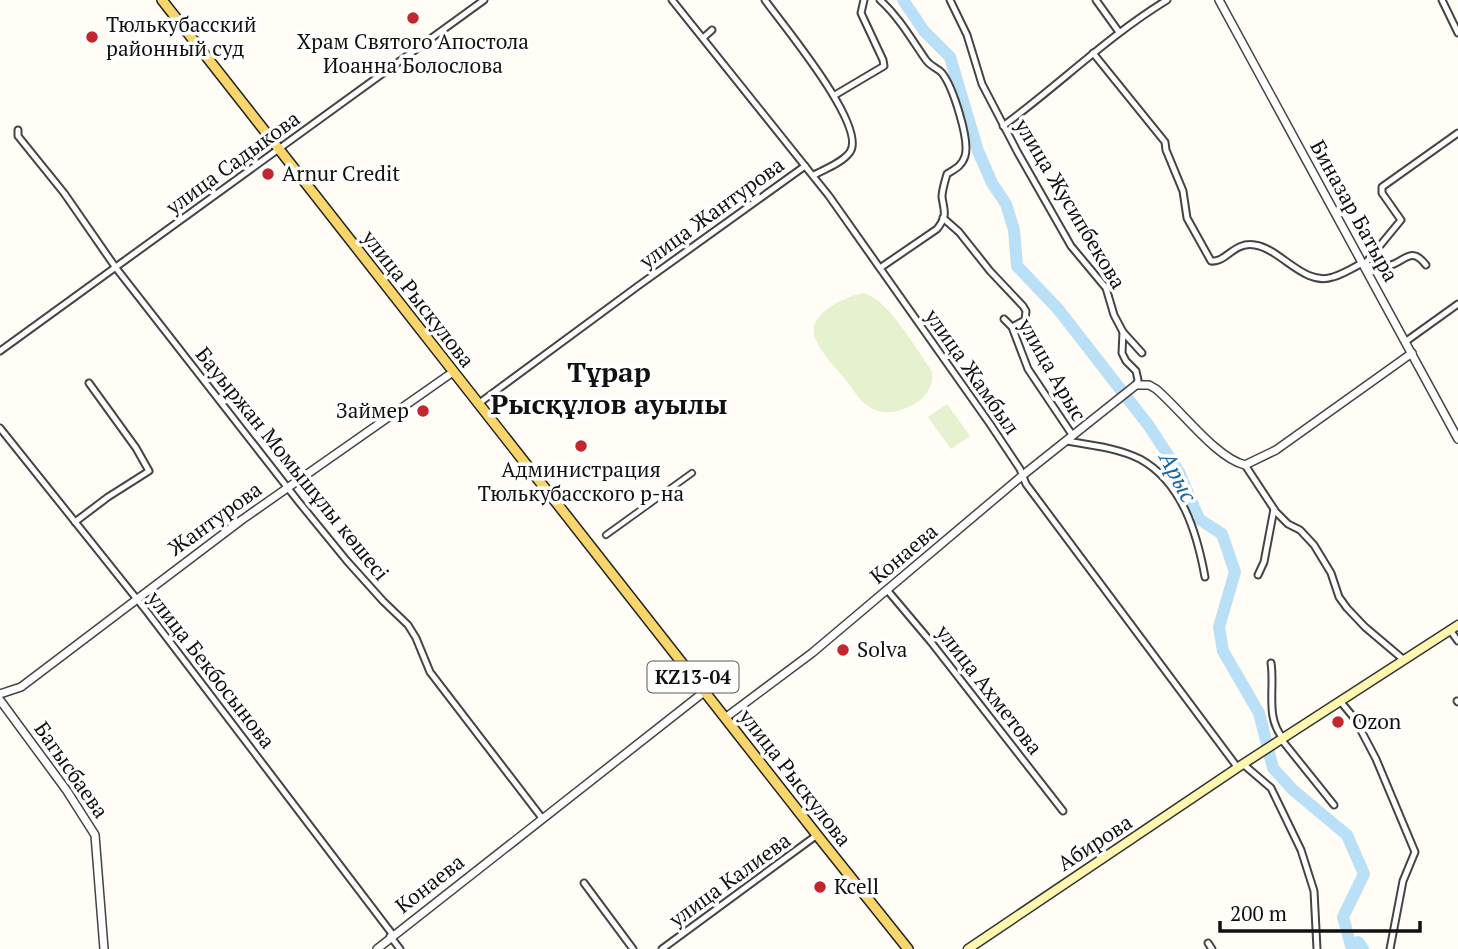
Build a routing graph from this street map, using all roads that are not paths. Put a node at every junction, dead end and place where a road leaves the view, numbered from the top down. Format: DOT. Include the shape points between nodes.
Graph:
graph roads {
  1 [pos="162,0"];
  2 [pos="484,0"];
  3 [pos="672,0"];
  4 [pos="765,0"];
  5 [pos="865,0"];
  6 [pos="880,0"];
  7 [pos="950,0"];
  8 [pos="1096,0"];
  9 [pos="1167,0"];
  10 [pos="1442,0"];
  11 [pos="1220,1"];
  12 [pos="712,30"];
  13 [pos="1119,32"];
  14 [pos="1458,33"];
  15 [pos="703,38"];
  16 [pos="1093,53"];
  17 [pos="835,95"];
  18 [pos="1003,126"];
  19 [pos="18,130"];
  20 [pos="1458,133"];
  21 [pos="278,149"];
  22 [pos="805,166"];
  23 [pos="814,175"];
  24 [pos="943,218"];
  25 [pos="1363,264"];
  26 [pos="1426,265"];
  27 [pos="116,268"];
  28 [pos="880,268"];
  29 [pos="1458,304"];
  30 [pos="1004,319"];
  31 [pos="1012,327"];
  32 [pos="1123,331"];
  33 [pos="1405,342"];
  34 [pos="0,351"];
  35 [pos="1142,353"];
  36 [pos="1412,353"];
  37 [pos="453,372"];
  38 [pos="89,383"];
  39 [pos="1136,386"];
  40 [pos="478,404"];
  41 [pos="0,428"];
  42 [pos="1070,439"];
  43 [pos="1458,439"];
  44 [pos="1245,465"];
  45 [pos="692,473"];
  46 [pos="1023,475"];
  47 [pos="288,487"];
  48 [pos="1274,509"];
  49 [pos="1285,521"];
  50 [pos="75,522"];
  51 [pos="1271,528"];
  52 [pos="606,535"];
  53 [pos="1258,575"];
  54 [pos="1205,577"];
  55 [pos="888,591"];
  56 [pos="135,599"];
  57 [pos="1454,627"];
  58 [pos="1458,641"];
  59 [pos="1404,660"];
  60 [pos="1271,663"];
  61 [pos="704,692"];
  62 [pos="0,694"];
  63 [pos="0,701"];
  64 [pos="1340,701"];
  65 [pos="725,718"];
  66 [pos="1279,740"];
  67 [pos="1242,765"];
  68 [pos="1334,805"];
  69 [pos="1063,811"];
  70 [pos="542,818"];
  71 [pos="817,835"];
  72 [pos="584,883"];
  73 [pos="392,935"];
  74 [pos="104,949"];
  75 [pos="377,949"];
  76 [pos="400,949"];
  77 [pos="633,949"];
  78 [pos="662,949"];
  79 [pos="908,949"];
  80 [pos="968,949"];
  81 [pos="1317,949"];
  82 [pos="1390,949"];
  1 -- 21 [label="main road, улица Рыскулова / KZ13-04"];
  2 -- 21 [label="street, улица Садыкова"];
  3 -- 15 [label="street, улица Жамбыл"];
  4 -- 17 [label="street"];
  5 -- 17 [label="street" via="861,13 884,66"];
  6 -- 24 [label="street" via="930,66 941,71 963,126 967,153 962,165 947,174"];
  7 -- 18 [label="street, улица Жусипбекова"];
  8 -- 13 [label="street"];
  9 -- 13 [label="street"];
  10 -- 14 [label="street"];
  11 -- 25 [label="street, Биназар Батыра"];
  12 -- 15 [label="street"];
  13 -- 16 [label="street"];
  15 -- 22 [label="street, улица Жамбыл"];
  16 -- 18 [label="street"];
  16 -- 25 [label="street" via="1165,142 1183,191 1187,218 1212,261 1238,246 1255,245 1323,279"];
  17 -- 23 [label="street" via="851,151"];
  18 -- 32 [label="street, улица Жусипбекова" via="1072,246 1102,281"];
  19 -- 27 [label="street, Бауыржан Момышұлы көшесі"];
  20 -- 25 [label="street" via="1382,187 1381,193 1401,220"];
  21 -- 27 [label="street, улица Садыкова"];
  21 -- 37 [label="main road, улица Рыскулова / KZ13-04"];
  22 -- 23 [label="street, улица Жамбыл"];
  22 -- 40 [label="street, улица Жантурова"];
  23 -- 28 [label="street, улица Жамбыл"];
  24 -- 28 [label="street" via="937,229"];
  24 -- 31 [label="street, улица Арыс" via="1026,311 1025,320"];
  25 -- 26 [label="street" via="1389,267 1413,255"];
  25 -- 33 [label="street, Биназар Батыра"];
  27 -- 34 [label="street, улица Садыкова"];
  27 -- 47 [label="street, Бауыржан Момышұлы көшесі"];
  28 -- 46 [label="street, улица Жамбыл"];
  29 -- 33 [label="street"];
  30 -- 31 [label="street, улица Арыс"];
  31 -- 42 [label="street, улица Арыс" via="1028,369"];
  32 -- 35 [label="street"];
  32 -- 39 [label="street, улица Жусипбекова" via="1122,353 1136,371"];
  33 -- 36 [label="street, Биназар Батыра"];
  36 -- 43 [label="street, Биназар Батыра"];
  36 -- 44 [label="street" via="1276,450"];
  37 -- 40 [label="main road, улица Рыскулова / KZ13-04"];
  37 -- 47 [label="street, Жантурова"];
  38 -- 50 [label="street" via="149,471"];
  39 -- 42 [label="street, Конаева"];
  39 -- 44 [label="street" via="1156,389 1213,445"];
  40 -- 61 [label="main road, улица Рыскулова / KZ13-04"];
  41 -- 50 [label="street, улица Бекбосынова"];
  42 -- 46 [label="street, Конаева"];
  42 -- 54 [label="street, улица Арыс" via="1125,453 1167,481 1194,531"];
  44 -- 48 [label="street"];
  45 -- 52 [label="street"];
  46 -- 55 [label="street, Конаева"];
  46 -- 67 [label="street, улица Жамбыл" via="1066,539"];
  47 -- 56 [label="street, Жантурова"];
  47 -- 70 [label="street, Бауыржан Момышұлы көшесі" via="347,561 408,625 430,672"];
  48 -- 49 [label="street"];
  48 -- 51 [label="street"];
  49 -- 51 [label="street"];
  49 -- 59 [label="street" via="1319,551 1347,608"];
  50 -- 56 [label="street, улица Бекбосынова"];
  51 -- 53 [label="street"];
  55 -- 65 [label="street, Конаева"];
  55 -- 69 [label="street, улица Ахметова"];
  56 -- 62 [label="street, Жантурова" via="21,687"];
  56 -- 73 [label="street, улица Бекбосынова"];
  57 -- 58 [label="street"];
  57 -- 59 [label="main road"];
  59 -- 64 [label="main road"];
  60 -- 66 [label="street" via="1273,720"];
  61 -- 65 [label="main road, улица Рыскулова / KZ13-04"];
  61 -- 70 [label="street, Конаева"];
  63 -- 74 [label="street, Багысбаева" via="95,835"];
  64 -- 66 [label="main road"];
  64 -- 82 [label="street" via="1367,740 1415,852 1401,890"];
  65 -- 71 [label="main road, улица Рыскулова / KZ13-04"];
  66 -- 67 [label="main road, Абирова"];
  66 -- 68 [label="street"];
  67 -- 80 [label="main road, Абирова"];
  67 -- 81 [label="street, улица Жамбыл" via="1271,788 1301,850 1315,898"];
  70 -- 73 [label="street, Конаева"];
  71 -- 78 [label="street, улица Калиева"];
  71 -- 79 [label="main road, улица Рыскулова / KZ13-04"];
  72 -- 77 [label="street"];
  73 -- 75 [label="street, Конаева"];
  73 -- 76 [label="street, улица Бекбосынова"];
}
